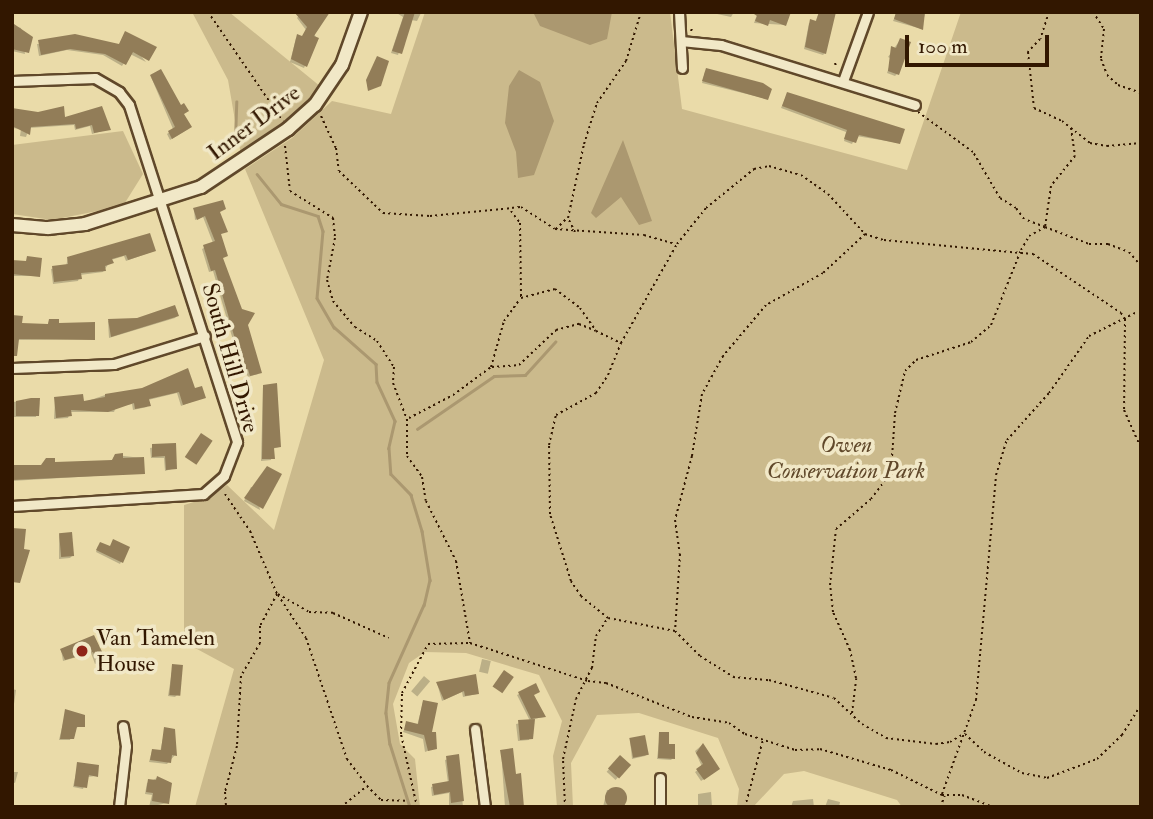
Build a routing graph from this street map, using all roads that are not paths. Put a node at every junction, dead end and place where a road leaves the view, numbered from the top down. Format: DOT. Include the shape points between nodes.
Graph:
graph roads {
  1 [pos="361,12"];
  2 [pos="679,12"];
  3 [pos="868,12"];
  4 [pos="681,41"];
  5 [pos="682,68"];
  6 [pos="12,81"];
  7 [pos="843,81"];
  8 [pos="915,104"];
  9 [pos="162,201"];
  10 [pos="12,225"];
  11 [pos="205,336"];
  12 [pos="12,368"];
  13 [pos="12,506"];
  14 [pos="123,726"];
  15 [pos="475,729"];
  16 [pos="660,778"];
  17 [pos="119,807"];
  18 [pos="485,807"];
  19 [pos="660,807"];
  1 -- 9 [label="street, Inner Drive" via="346,57 329,87 288,129 201,187"];
  2 -- 4 [label="street"];
  3 -- 7 [label="street"];
  4 -- 5 [label="street"];
  4 -- 7 [label="street" via="721,45"];
  6 -- 9 [label="street, South Hill Drive" via="78,77 100,80 119,92 132,111"];
  7 -- 8 [label="street"];
  9 -- 10 [label="street, Inner Drive" via="85,224"];
  9 -- 11 [label="street, South Hill Drive"];
  11 -- 12 [label="street" via="114,363"];
  11 -- 13 [label="street, South Hill Drive" via="237,436 233,460 214,487 179,499"];
  14 -- 17 [label="street" via="126,746"];
  15 -- 18 [label="street"];
  16 -- 19 [label="street"];
}
